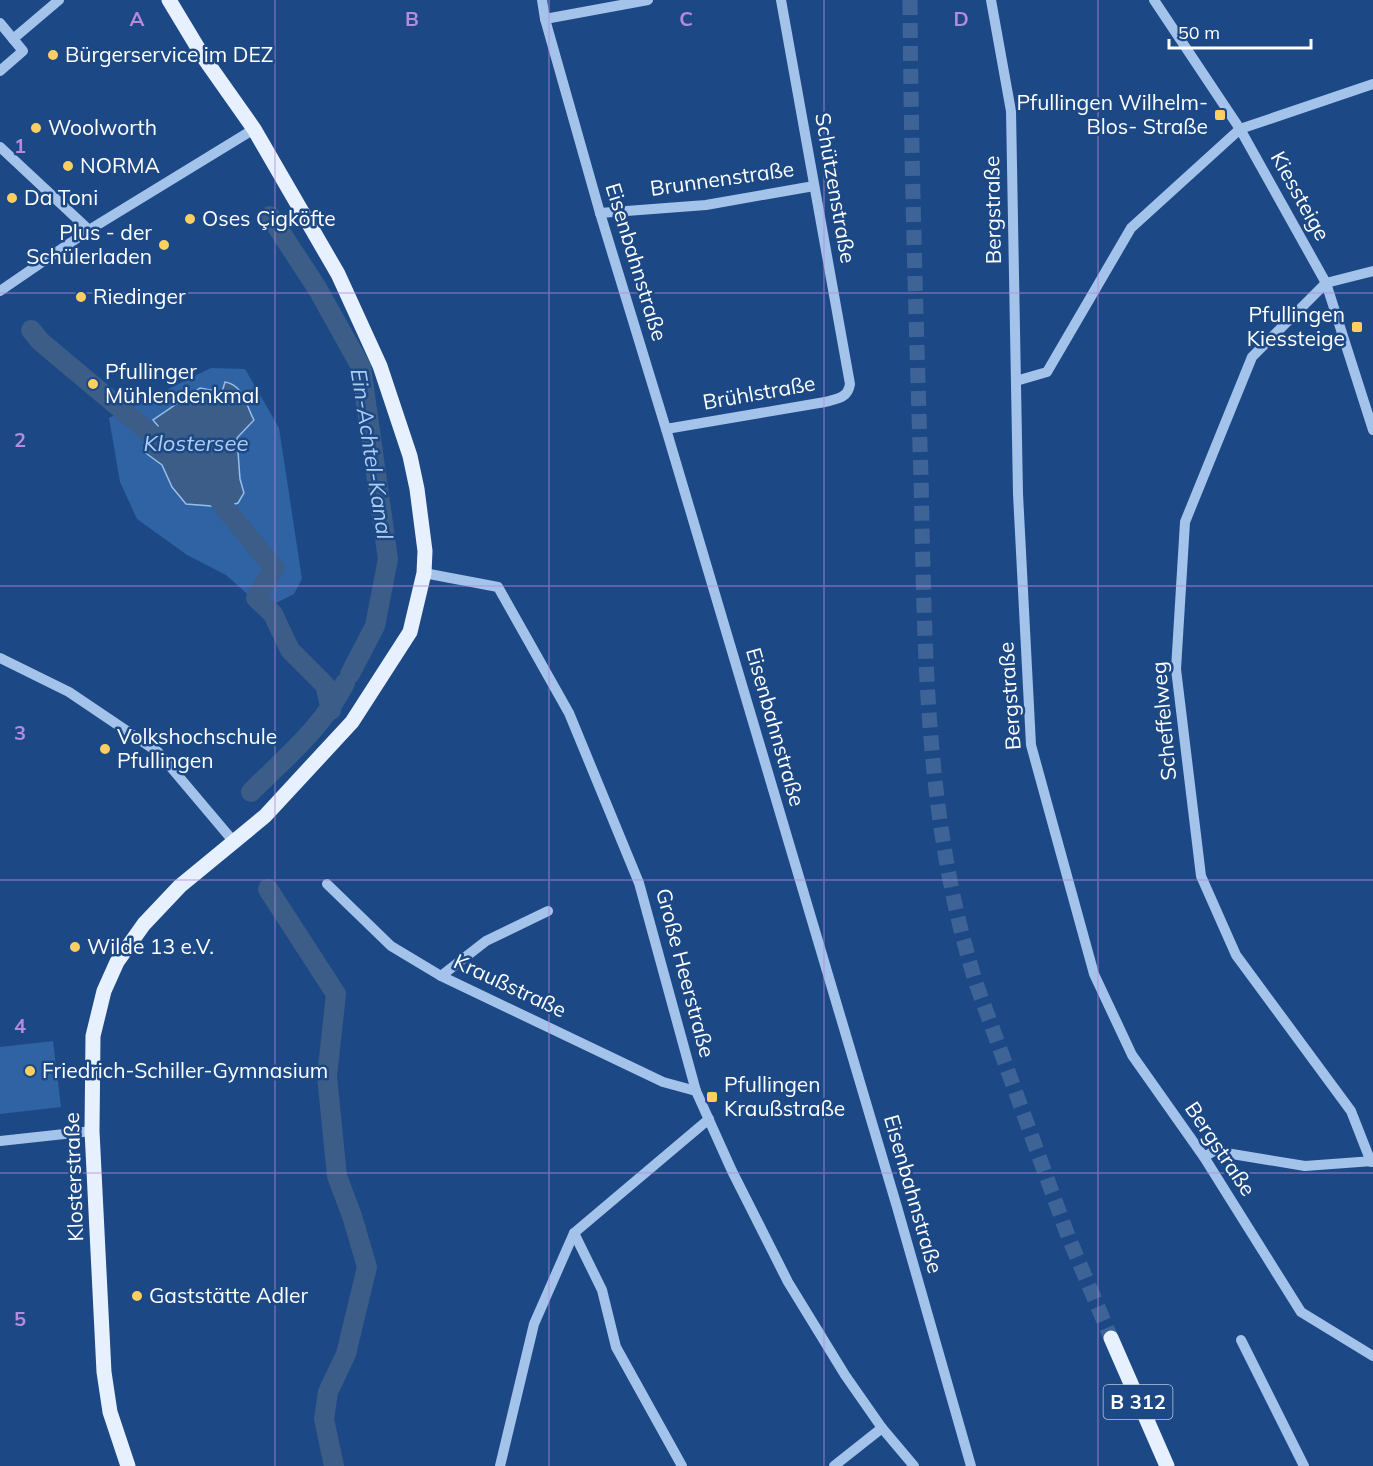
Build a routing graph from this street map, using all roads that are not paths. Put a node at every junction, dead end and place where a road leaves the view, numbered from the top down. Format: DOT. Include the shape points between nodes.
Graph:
graph roads {
  1 [pos="59,0"];
  2 [pos="169,0"];
  3 [pos="542,0"];
  4 [pos="648,0"];
  5 [pos="781,0"];
  6 [pos="991,0"];
  7 [pos="1154,0"];
  8 [pos="545,19"];
  9 [pos="1,27"];
  10 [pos="13,39"];
  11 [pos="0,71"];
  12 [pos="1373,84"];
  13 [pos="254,129"];
  14 [pos="1240,129"];
  15 [pos="0,147"];
  16 [pos="814,186"];
  17 [pos="600,213"];
  18 [pos="89,230"];
  19 [pos="1373,271"];
  20 [pos="1326,283"];
  21 [pos="0,291"];
  22 [pos="1016,381"];
  23 [pos="850,384"];
  24 [pos="666,429"];
  25 [pos="1373,430"];
  26 [pos="424,573"];
  27 [pos="0,658"];
  28 [pos="234,842"];
  29 [pos="327,884"];
  30 [pos="548,911"];
  31 [pos="441,976"];
  32 [pos="696,1090"];
  33 [pos="709,1119"];
  34 [pos="92,1131"];
  35 [pos="0,1142"];
  36 [pos="1204,1157"];
  37 [pos="1372,1162"];
  38 [pos="574,1233"];
  39 [pos="1110,1338"];
  40 [pos="1241,1340"];
  41 [pos="1373,1356"];
  42 [pos="882,1428"];
  43 [pos="128,1466"];
  44 [pos="500,1466"];
  45 [pos="682,1466"];
  46 [pos="834,1466"];
  47 [pos="914,1466"];
  48 [pos="971,1466"];
  49 [pos="1167,1466"];
  50 [pos="1304,1466"];
  1 -- 10 [label="street"];
  2 -- 13 [label="main road"];
  3 -- 8 [label="street, Eisenbahnstraße"];
  4 -- 8 [label="street"];
  5 -- 16 [label="street, Schützenstraße"];
  6 -- 22 [label="street, Bergstraße" via="1011,111"];
  7 -- 14 [label="street, Kiessteige"];
  8 -- 17 [label="street, Eisenbahnstraße"];
  9 -- 10 [label="street"];
  10 -- 11 [label="street" via="23,51"];
  12 -- 14 [label="street"];
  13 -- 18 [label="street"];
  13 -- 26 [label="main road" via="338,274 380,366 410,456 425,551"];
  14 -- 20 [label="street, Kiessteige"];
  14 -- 22 [label="street" via="1131,228 1047,372"];
  15 -- 18 [label="street"];
  16 -- 17 [label="street, Brunnenstraße" via="706,205"];
  16 -- 23 [label="street, Schützenstraße"];
  17 -- 24 [label="street, Eisenbahnstraße"];
  18 -- 21 [label="street"];
  19 -- 20 [label="street"];
  20 -- 25 [label="street, Kiessteige"];
  20 -- 37 [label="street, Scheffelweg" via="1252,357 1185,522 1176,669 1201,876 1236,955 1351,1111"];
  22 -- 36 [label="street, Bergstraße" via="1031,745 1094,975 1132,1055"];
  23 -- 24 [label="street, Brühlstraße" via="846,394 838,399"];
  24 -- 48 [label="street, Eisenbahnstraße"];
  26 -- 28 [label="main road" via="410,632 352,722 265,816"];
  26 -- 32 [label="street, Große Heerstraße" via="498,587 569,713 639,882"];
  27 -- 28 [label="street" via="69,692 158,752"];
  28 -- 34 [label="main road, Klosterstraße" via="180,886 144,924 117,962 104,991 93,1036"];
  29 -- 31 [label="street, Kraußstraße" via="391,946"];
  30 -- 31 [label="street" via="486,940"];
  31 -- 32 [label="street, Kraußstraße" via="663,1082"];
  32 -- 33 [label="street, Große Heerstraße"];
  33 -- 38 [label="street"];
  33 -- 42 [label="street, Große Heerstraße" via="788,1282"];
  34 -- 35 [label="street"];
  34 -- 43 [label="main road, Klosterstraße" via="104,1372 110,1412"];
  36 -- 37 [label="street" via="1214,1151 1305,1166"];
  36 -- 41 [label="street, Bergstraße" via="1300,1312"];
  38 -- 44 [label="street" via="534,1324"];
  38 -- 45 [label="street" via="602,1290 616,1347"];
  39 -- 49 [label="main road, B 312"];
  40 -- 50 [label="street"];
  42 -- 46 [label="street"];
  42 -- 47 [label="street, Große Heerstraße"];
}
